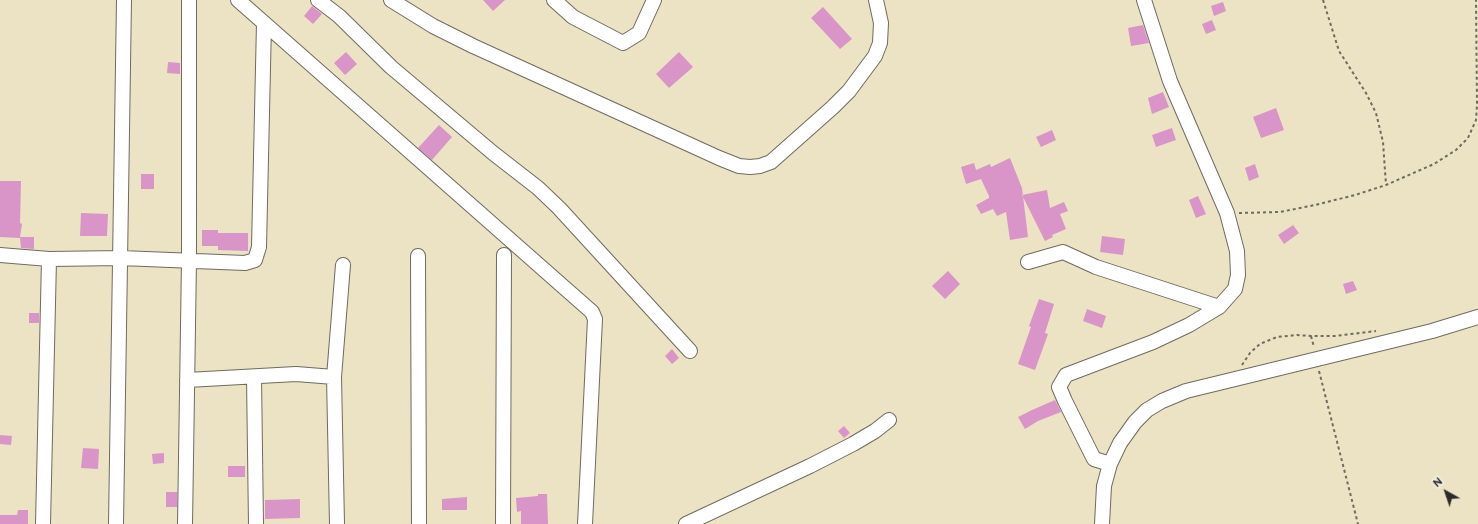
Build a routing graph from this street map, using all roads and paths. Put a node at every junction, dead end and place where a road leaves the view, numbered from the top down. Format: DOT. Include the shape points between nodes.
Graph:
graph roads {
  1 [pos="124,0"];
  2 [pos="189,0"];
  3 [pos="238,0"];
  4 [pos="318,0"];
  5 [pos="390,0"];
  6 [pos="554,0"];
  7 [pos="654,0"];
  8 [pos="876,0"];
  9 [pos="1144,0"];
  10 [pos="1323,0"];
  11 [pos="1476,0"];
  12 [pos="264,23"];
  13 [pos="1386,185"];
  14 [pos="1227,214"];
  15 [pos="0,255"];
  16 [pos="504,255"];
  17 [pos="418,256"];
  18 [pos="121,258"];
  19 [pos="49,259"];
  20 [pos="189,260"];
  21 [pos="1028,262"];
  22 [pos="343,265"];
  23 [pos="1219,306"];
  24 [pos="1478,317"];
  25 [pos="1382,331"];
  26 [pos="690,351"];
  27 [pos="1316,359"];
  28 [pos="254,377"];
  29 [pos="334,377"];
  30 [pos="1235,378"];
  31 [pos="187,380"];
  32 [pos="889,420"];
  33 [pos="1110,464"];
  34 [pos="43,524"];
  35 [pos="116,524"];
  36 [pos="185,524"];
  37 [pos="256,524"];
  38 [pos="337,524"];
  39 [pos="419,524"];
  40 [pos="503,524"];
  41 [pos="585,524"];
  42 [pos="686,524"];
  43 [pos="1102,524"];
  44 [pos="1358,524"];
  1 -- 18 [label="street"];
  2 -- 20 [label="street"];
  3 -- 12 [label="street"];
  4 -- 26 [label="street" via="339,16 397,72 538,188"];
  5 -- 8 [label="street" via="473,46 719,158 750,168 771,162 849,91 875,56 880,43 881,23"];
  6 -- 7 [label="street" via="573,17 623,43 639,33"];
  9 -- 14 [label="street" via="1170,81"];
  10 -- 13 [label="path" via="1339,51 1376,113 1383,142"];
  11 -- 13 [label="path" via="1477,105 1476,120 1468,138 1456,150 1434,164"];
  12 -- 20 [label="street" via="259,247 255,260 245,263"];
  12 -- 41 [label="street" via="592,312 595,319"];
  13 -- 14 [label="path" via="1355,195 1280,212"];
  14 -- 23 [label="street" via="1237,252 1238,275 1235,289"];
  15 -- 19 [label="street"];
  16 -- 40 [label="street"];
  17 -- 39 [label="street"];
  18 -- 19 [label="street"];
  18 -- 20 [label="street"];
  18 -- 35 [label="street"];
  19 -- 34 [label="street"];
  20 -- 31 [label="street"];
  21 -- 23 [label="street" via="1062,252 1096,267"];
  22 -- 29 [label="street"];
  23 -- 33 [label="street" via="1189,325 1153,342 1066,375 1060,387 1065,401 1094,459"];
  24 -- 27 [label="street" via="1432,331"];
  25 -- 30 [label="path" via="1335,336 1277,337 1260,344 1250,353"];
  27 -- 30 [label="street"];
  27 -- 44 [label="path"];
  28 -- 29 [label="street" via="296,374"];
  28 -- 31 [label="street"];
  28 -- 37 [label="street"];
  29 -- 38 [label="street"];
  30 -- 33 [label="street" via="1186,391 1147,410 1124,438"];
  31 -- 36 [label="street"];
  32 -- 42 [label="street" via="853,444"];
  33 -- 43 [label="street" via="1104,486"];
}
